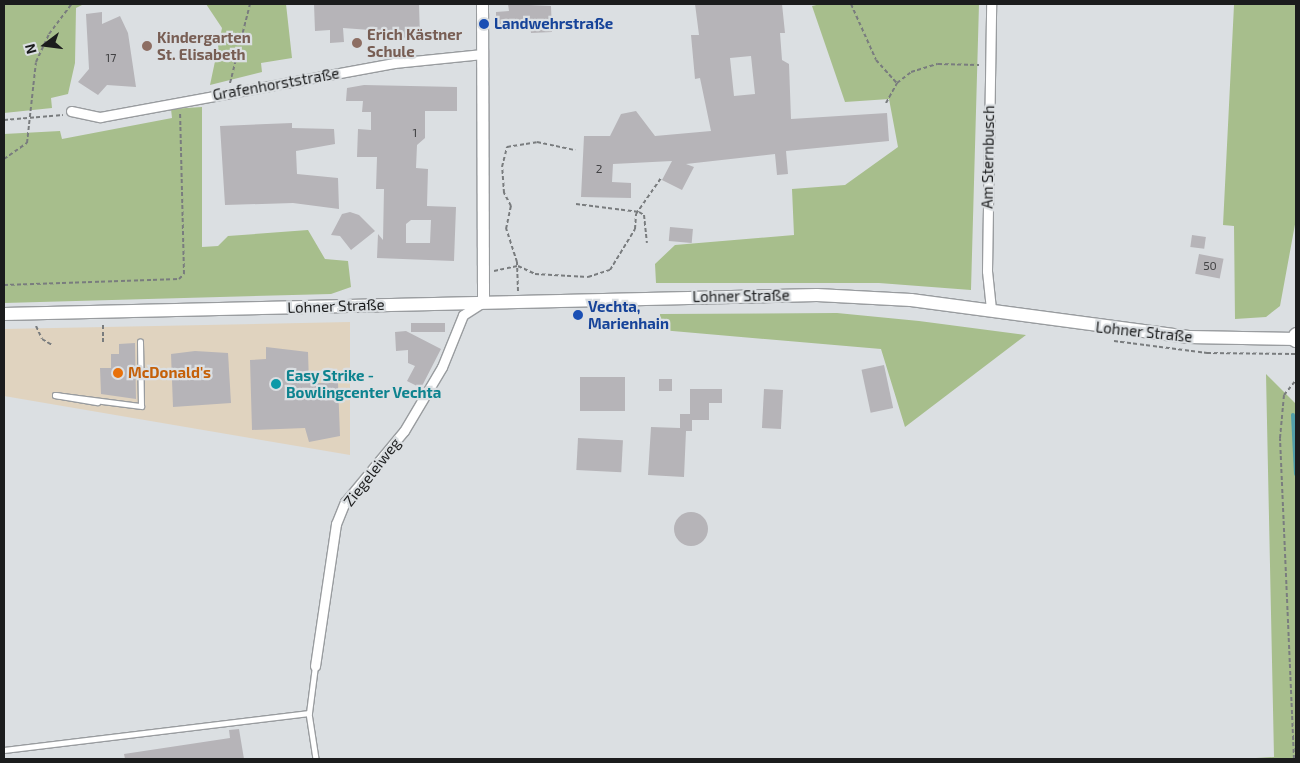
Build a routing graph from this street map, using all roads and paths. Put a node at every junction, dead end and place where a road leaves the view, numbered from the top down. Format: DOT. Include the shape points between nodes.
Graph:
graph roads {
  1 [pos="72,4"];
  2 [pos="250,4"];
  3 [pos="482,4"];
  4 [pos="851,4"];
  5 [pos="991,4"];
  6 [pos="482,54"];
  7 [pos="989,68"];
  8 [pos="896,83"];
  9 [pos="228,92"];
  10 [pos="180,102"];
  11 [pos="886,103"];
  12 [pos="71,112"];
  13 [pos="4,120"];
  14 [pos="30,120"];
  15 [pos="575,150"];
  16 [pos="4,159"];
  17 [pos="661,178"];
  18 [pos="576,204"];
  19 [pos="639,212"];
  20 [pos="647,243"];
  21 [pos="518,266"];
  22 [pos="483,272"];
  23 [pos="4,284"];
  24 [pos="516,300"];
  25 [pos="483,302"];
  26 [pos="991,309"];
  27 [pos="4,314"];
  28 [pos="112,324"];
  29 [pos="94,325"];
  30 [pos="103,325"];
  31 [pos="31,326"];
  32 [pos="36,326"];
  33 [pos="44,326"];
  34 [pos="1296,338"];
  35 [pos="140,342"];
  36 [pos="103,343"];
  37 [pos="52,345"];
  38 [pos="1296,380"];
  39 [pos="54,395"];
  40 [pos="315,666"];
  41 [pos="309,713"];
  42 [pos="4,750"];
  43 [pos="316,759"];
  44 [pos="1294,759"];
  1 -- 14 [label="path" via="49,34 36,62"];
  2 -- 9 [label="path"];
  3 -- 6 [label="street"];
  4 -- 8 [label="path" via="876,60"];
  5 -- 7 [label="street, Am Sternbusch"];
  6 -- 9 [label="street, Grafenhorststraße" via="394,63"];
  6 -- 22 [label="street"];
  7 -- 8 [label="path" via="938,64 911,72"];
  7 -- 26 [label="street, Am Sternbusch"];
  8 -- 11 [label="path"];
  9 -- 10 [label="street, Grafenhorststraße"];
  10 -- 12 [label="street, Grafenhorststraße" via="100,117"];
  10 -- 23 [label="path" via="184,274 179,279"];
  12 -- 14 [label="path" via="55,119"];
  13 -- 14 [label="path"];
  14 -- 16 [label="path" via="27,143"];
  15 -- 21 [label="path" via="537,142 507,147 502,167 504,193 511,206 506,230"];
  17 -- 19 [label="path"];
  18 -- 19 [label="path"];
  19 -- 20 [label="path" via="644,215"];
  19 -- 21 [label="path" via="635,229 610,270 588,277 535,274"];
  21 -- 22 [label="path"];
  21 -- 24 [label="path"];
  22 -- 25 [label="street"];
  24 -- 25 [label="main road, Lohner Straße"];
  24 -- 26 [label="main road, Lohner Straße" via="817,295"];
  25 -- 27 [label="main road, Lohner Straße"];
  25 -- 40 [label="street, Ziegeleiweg" via="463,315 424,400 346,502 336,524"];
  26 -- 34 [label="main road, Lohner Straße" via="1180,336"];
  28 -- 30 [label="path"];
  29 -- 30 [label="path"];
  30 -- 36 [label="path"];
  31 -- 32 [label="path"];
  32 -- 33 [label="path"];
  32 -- 37 [label="path" via="42,339"];
  35 -- 39 [label="lane" via="140,406"];
  38 -- 44 [label="path" via="1284,395 1280,438"];
  40 -- 41 [label="lane"];
  41 -- 42 [label="lane"];
  41 -- 43 [label="lane"];
}
